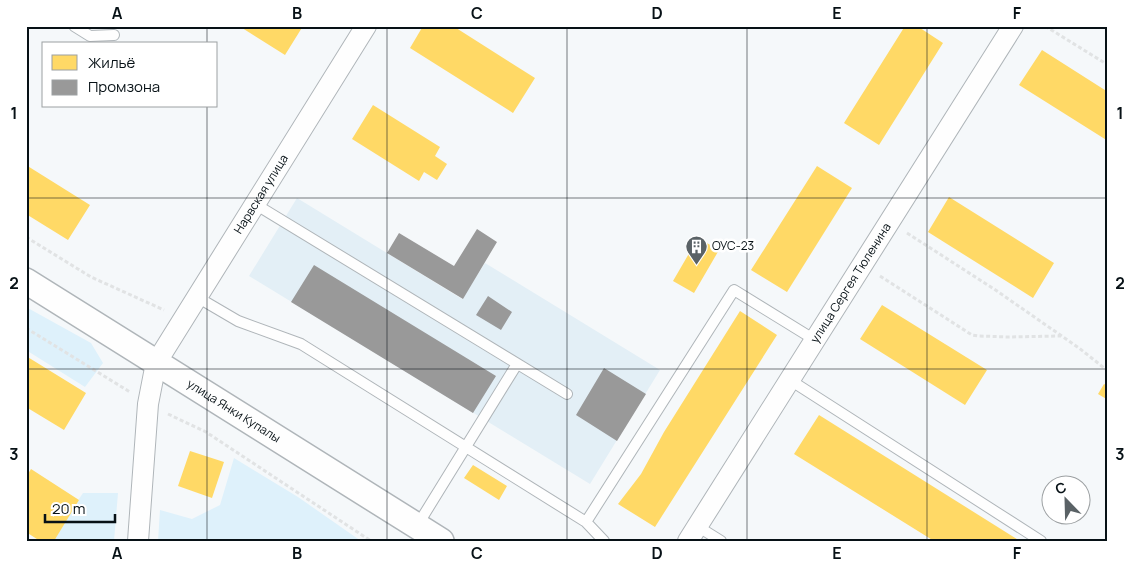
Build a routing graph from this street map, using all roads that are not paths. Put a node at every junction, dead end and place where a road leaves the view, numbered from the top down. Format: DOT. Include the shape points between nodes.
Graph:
graph roads {
  1 [pos="74,26"];
  2 [pos="366,26"];
  3 [pos="1013,26"];
  4 [pos="114,35"];
  5 [pos="255,204"];
  6 [pos="26,281"];
  7 [pos="197,297"];
  8 [pos="815,340"];
  9 [pos="156,363"];
  10 [pos="517,364"];
  11 [pos="790,380"];
  12 [pos="567,394"];
  13 [pos="466,447"];
  14 [pos="586,522"];
  15 [pos="417,526"];
  16 [pos="693,533"];
  17 [pos="138,541"];
  18 [pos="441,541"];
  19 [pos="604,541"];
  20 [pos="721,541"];
  21 [pos="1041,541"];
  1 -- 4 [label="lane" via="90,36"];
  2 -- 5 [label="street, Нарвская улица"];
  3 -- 8 [label="street, улица Сергея Тюленина"];
  5 -- 7 [label="street, Нарвская улица"];
  5 -- 10 [label="lane"];
  6 -- 9 [label="street, улица Янки Купалы"];
  7 -- 9 [label="street, Нарвская улица"];
  7 -- 13 [label="lane" via="238,321 301,344"];
  8 -- 11 [label="street, улица Сергея Тюленина"];
  8 -- 14 [label="lane" via="734,290"];
  9 -- 15 [label="street, улица Янки Купалы"];
  9 -- 17 [label="street" via="148,404"];
  10 -- 12 [label="lane"];
  10 -- 13 [label="lane"];
  11 -- 16 [label="street, улица Сергея Тюленина"];
  11 -- 21 [label="lane"];
  13 -- 14 [label="lane"];
  13 -- 15 [label="lane"];
  14 -- 19 [label="lane"];
  15 -- 18 [label="street, улица Янки Купалы"];
  16 -- 20 [label="lane"];
}
